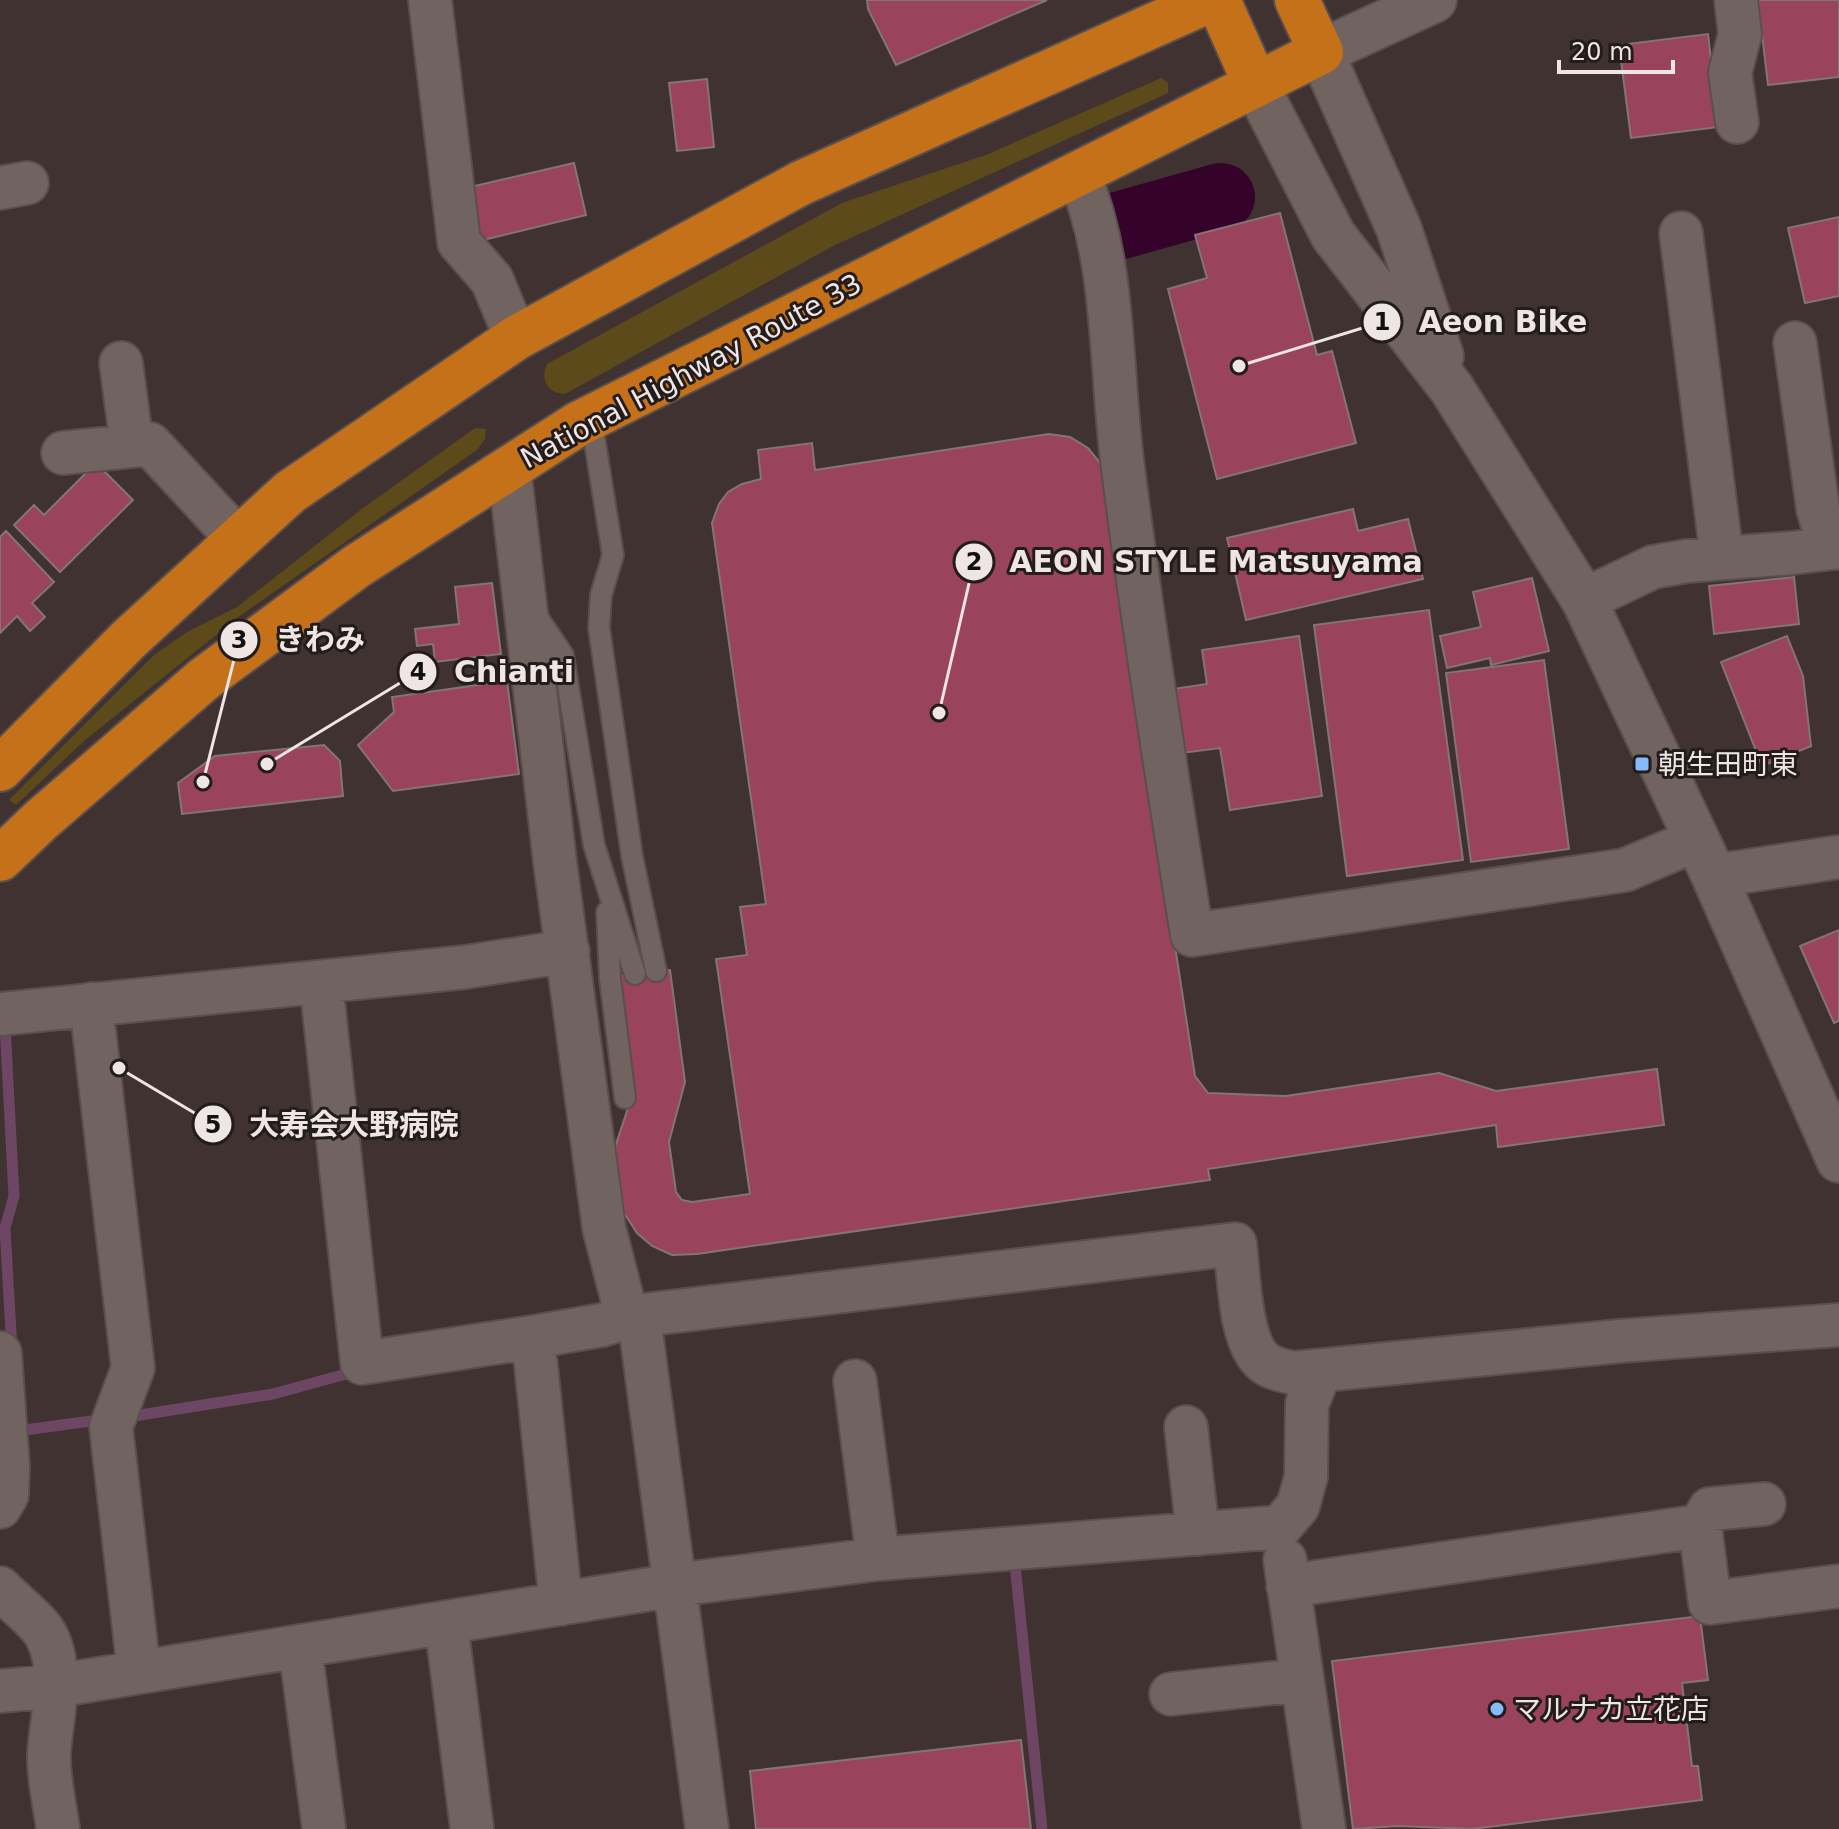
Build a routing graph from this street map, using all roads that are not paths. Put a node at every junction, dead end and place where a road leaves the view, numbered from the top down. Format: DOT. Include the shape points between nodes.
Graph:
graph roads {
  1 [pos="430,0"];
  2 [pos="1210,0"];
  3 [pos="1218,0"];
  4 [pos="1297,0"];
  5 [pos="1434,0"];
  6 [pos="1736,0"];
  7 [pos="1321,52"];
  8 [pos="1255,83"];
  9 [pos="1737,122"];
  10 [pos="1078,173"];
  11 [pos="1681,233"];
  12 [pos="516,338"];
  13 [pos="1795,343"];
  14 [pos="121,363"];
  15 [pos="1452,389"];
  16 [pos="591,418"];
  17 [pos="132,446"];
  18 [pos="63,453"];
  19 [pos="509,467"];
  20 [pos="238,539"];
  21 [pos="1836,547"];
  22 [pos="1722,558"];
  23 [pos="525,598"];
  24 [pos="1584,600"];
  25 [pos="0,769"];
  26 [pos="1839,857"];
  27 [pos="1705,858"];
  28 [pos="0,859"];
  29 [pos="606,888"];
  30 [pos="568,951"];
  31 [pos="656,971"];
  32 [pos="635,974"];
  33 [pos="321,982"];
  34 [pos="91,1004"];
  35 [pos="0,1014"];
  36 [pos="625,1098"];
  37 [pos="1839,1160"];
  38 [pos="633,1317"];
  39 [pos="1839,1325"];
  40 [pos="533,1337"];
  41 [pos="0,1353"];
  42 [pos="1320,1372"];
  43 [pos="855,1381"];
  44 [pos="1186,1427"];
  45 [pos="1764,1504"];
  46 [pos="0,1507"];
  47 [pos="1700,1526"];
  48 [pos="1280,1527"];
  49 [pos="1198,1534"];
  50 [pos="878,1559"];
  51 [pos="675,1585"];
  52 [pos="1288,1586"];
  53 [pos="1839,1586"];
  54 [pos="0,1588"];
  55 [pos="561,1604"];
  56 [pos="446,1622"];
  57 [pos="300,1646"];
  58 [pos="139,1672"];
  59 [pos="1302,1680"];
  60 [pos="55,1686"];
  61 [pos="0,1691"];
  62 [pos="1171,1694"];
  63 [pos="58,1829"];
  64 [pos="324,1829"];
  65 [pos="472,1829"];
  66 [pos="707,1829"];
  67 [pos="1324,1829"];
  1 -- 12 [label="street" via="459,242 492,280"];
  2 -- 12 [label="highway" via="801,183"];
  3 -- 8 [label="highway"];
  4 -- 7 [label="highway"];
  5 -- 7 [label="street"];
  6 -- 9 [label="street" via="1740,34 1730,73"];
  7 -- 8 [label="highway, National Highway Route 33"];
  7 -- 15 [label="street" via="1399,229"];
  8 -- 10 [label="highway, National Highway Route 33"];
  8 -- 15 [label="street" via="1333,235"];
  10 -- 16 [label="highway, National Highway Route 33"];
  10 -- 27 [label="street" via="1103,263 1138,591 1192,935"];
  11 -- 22 [label="street"];
  12 -- 20 [label="highway" via="290,492"];
  13 -- 21 [label="street" via="1818,509"];
  14 -- 17 [label="street"];
  15 -- 24 [label="street"];
  16 -- 19 [label="highway, National Highway Route 33"];
  16 -- 31 [label="lane" via="613,555 601,595 599,628 632,856"];
  17 -- 18 [label="street"];
  17 -- 20 [label="street" via="150,444"];
  19 -- 23 [label="street"];
  19 -- 28 [label="highway, National Highway Route 33" via="357,566 204,679"];
  20 -- 25 [label="highway"];
  21 -- 22 [label="street"];
  22 -- 24 [label="street" via="1653,567"];
  23 -- 29 [label="lane" via="563,655"];
  23 -- 30 [label="street"];
  24 -- 27 [label="street"];
  26 -- 27 [label="street"];
  27 -- 37 [label="street"];
  29 -- 32 [label="lane"];
  29 -- 36 [label="lane" via="610,978"];
  30 -- 33 [label="street"];
  30 -- 38 [label="street" via="604,1228"];
  33 -- 34 [label="street"];
  33 -- 40 [label="street" via="362,1363"];
  34 -- 35 [label="street"];
  34 -- 58 [label="street" via="133,1368 111,1427"];
  38 -- 40 [label="street"];
  38 -- 42 [label="street" via="1235,1244 1247,1335 1256,1355 1280,1370"];
  38 -- 51 [label="street"];
  39 -- 42 [label="street"];
  40 -- 55 [label="street"];
  41 -- 46 [label="street" via="8,1467 7,1495"];
  42 -- 48 [label="street" via="1307,1404 1306,1477 1298,1506"];
  43 -- 50 [label="street"];
  44 -- 49 [label="street"];
  45 -- 47 [label="street" via="1710,1509"];
  47 -- 52 [label="street"];
  47 -- 53 [label="street" via="1710,1603"];
  48 -- 49 [label="street"];
  48 -- 52 [label="street"];
  49 -- 50 [label="street"];
  50 -- 51 [label="street"];
  51 -- 55 [label="street"];
  51 -- 66 [label="street"];
  52 -- 59 [label="street"];
  54 -- 60 [label="street" via="47,1637"];
  55 -- 56 [label="street"];
  56 -- 57 [label="street"];
  56 -- 65 [label="street"];
  57 -- 58 [label="street"];
  57 -- 64 [label="street"];
  58 -- 60 [label="street"];
  59 -- 62 [label="street"];
  59 -- 67 [label="street"];
  60 -- 61 [label="street"];
  60 -- 63 [label="street" via="49,1757"];
}
